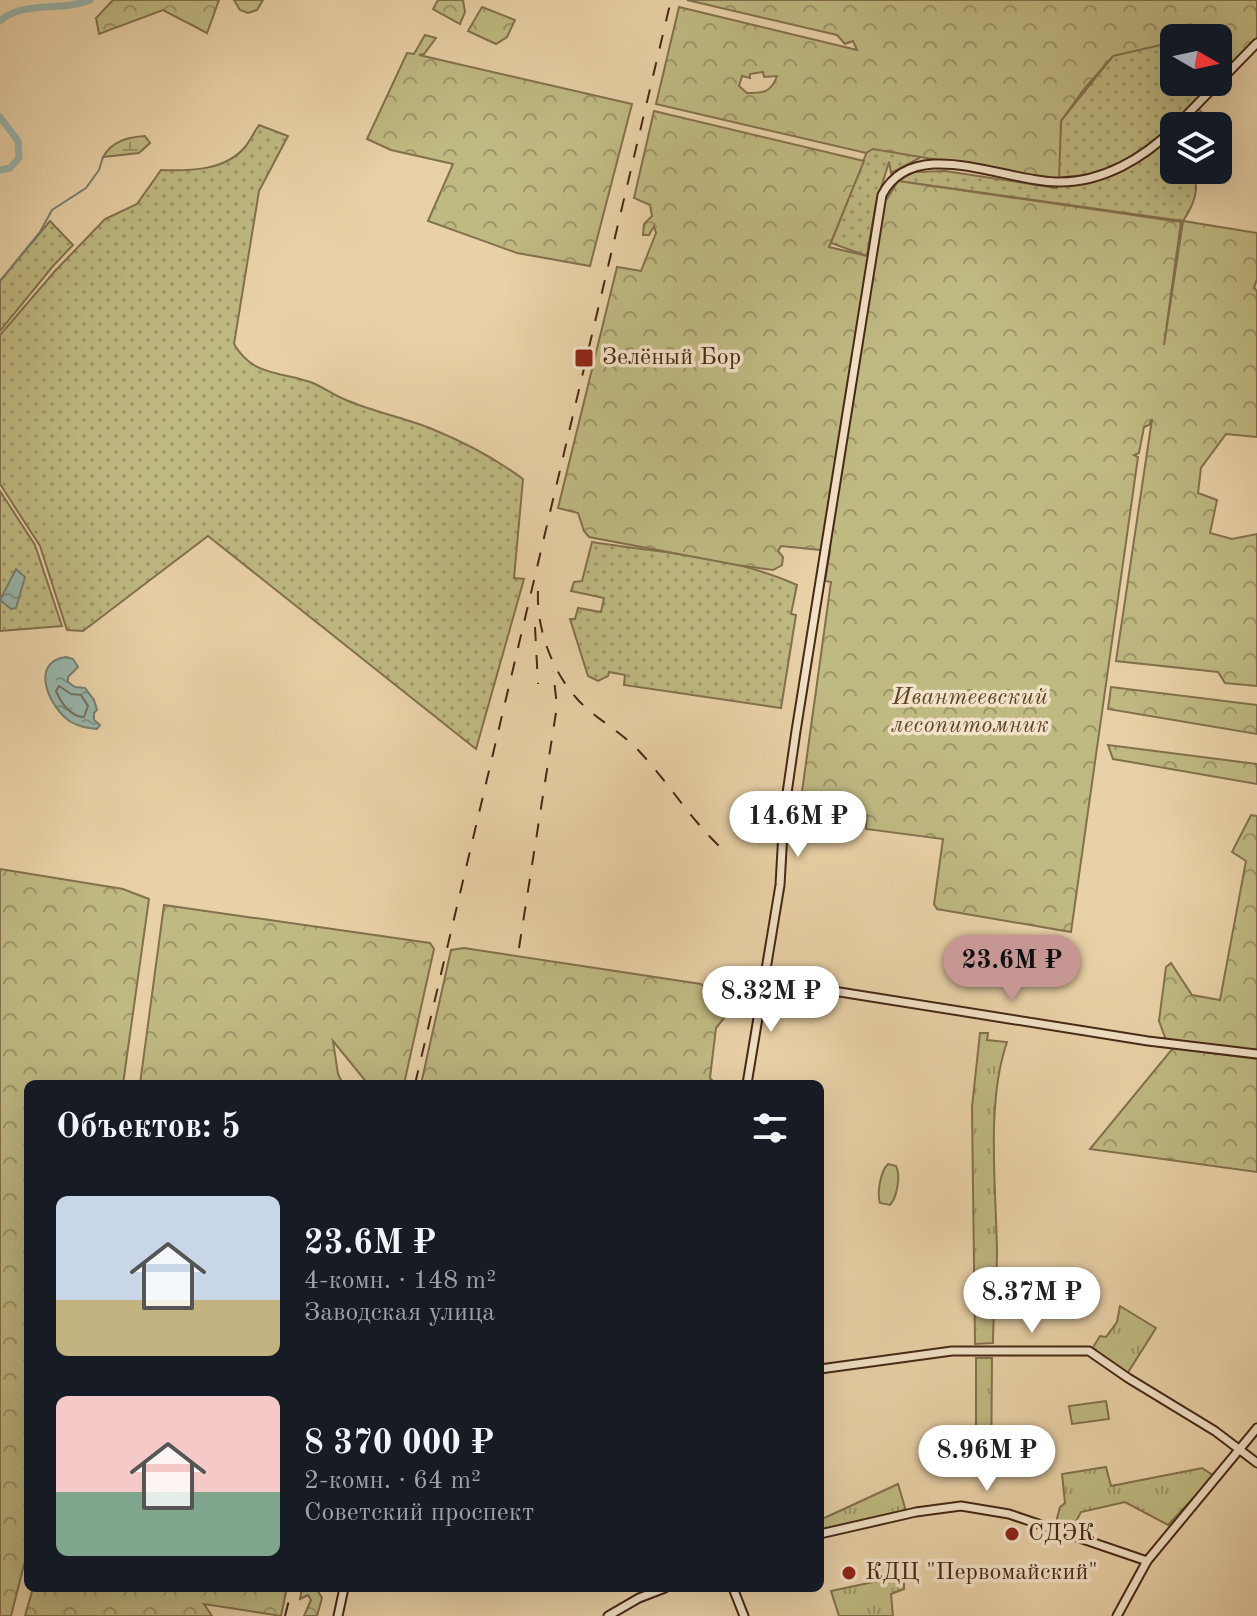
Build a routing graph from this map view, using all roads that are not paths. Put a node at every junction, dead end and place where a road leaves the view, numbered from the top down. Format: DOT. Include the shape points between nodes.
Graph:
graph roads {
  1 [pos="1257,43"];
  2 [pos="1190,112"];
  3 [pos="1160,139"];
  4 [pos="764,980"];
  5 [pos="1257,1054"];
  6 [pos="748,1080"];
  7 [pos="824,1368"];
  8 [pos="1257,1428"];
  9 [pos="1239,1450"];
  10 [pos="1257,1463"];
  11 [pos="824,1533"];
  12 [pos="1147,1561"];
  13 [pos="343,1592"];
  14 [pos="655,1592"];
  15 [pos="735,1592"];
  16 [pos="338,1616"];
  17 [pos="608,1616"];
  18 [pos="744,1616"];
  19 [pos="1117,1616"];
  1 -- 2 [label="main road"];
  3 -- 4 [label="main road" via="1132,161 1082,180 1052,182 928,163 898,173 887,185 873,244 796,731"];
  4 -- 5 [label="main road"];
  4 -- 6 [label="main road"];
  7 -- 9 [label="main road" via="952,1351 1089,1351"];
  8 -- 9 [label="main road"];
  9 -- 10 [label="main road"];
  9 -- 12 [label="main road"];
  11 -- 12 [label="main road" via="961,1506 1009,1514"];
  12 -- 19 [label="main road"];
  13 -- 16 [label="main road"];
  14 -- 17 [label="main road"];
  15 -- 18 [label="main road"];
}
